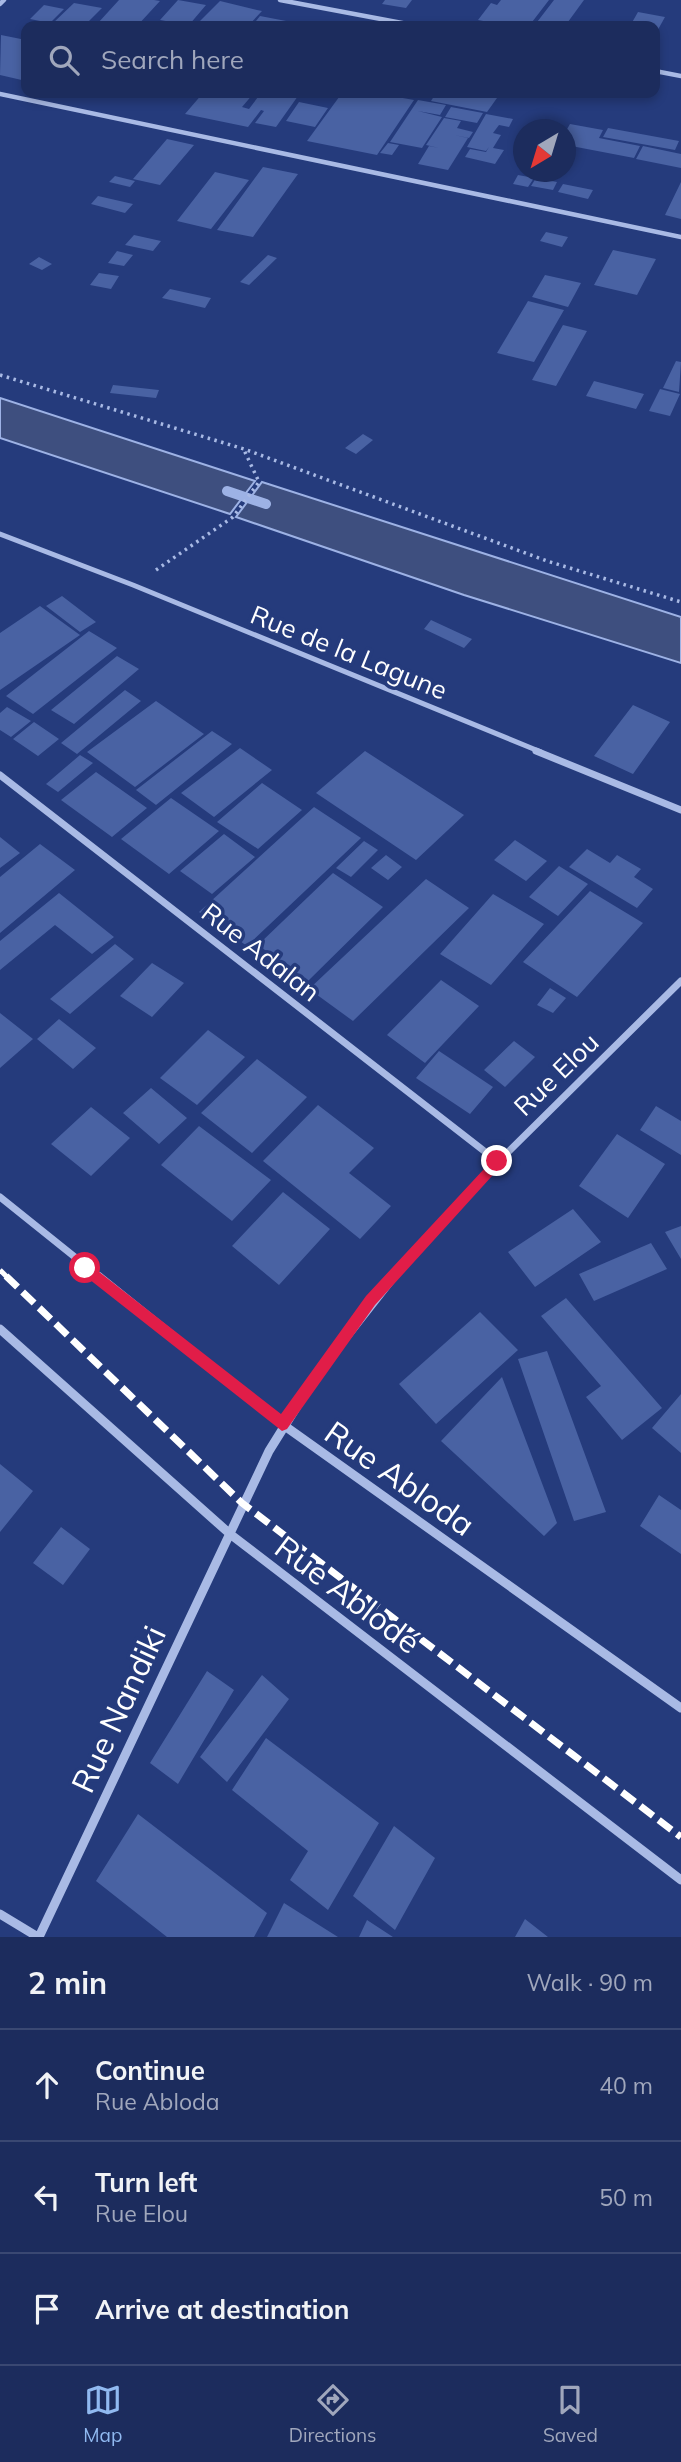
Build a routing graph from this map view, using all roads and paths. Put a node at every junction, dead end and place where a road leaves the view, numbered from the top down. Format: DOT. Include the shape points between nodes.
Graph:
graph roads {
  1 [pos="4,0"];
  2 [pos="280,0"];
  3 [pos="0,4"];
  4 [pos="391,21"];
  5 [pos="660,72"];
  6 [pos="681,76"];
  7 [pos="0,94"];
  8 [pos="681,237"];
  9 [pos="0,375"];
  10 [pos="244,449"];
  11 [pos="0,534"];
  12 [pos="133,585"];
  13 [pos="681,602"];
  14 [pos="0,775"];
  15 [pos="681,810"];
  16 [pos="681,981"];
  17 [pos="497,1161"];
  18 [pos="0,1197"];
  19 [pos="0,1329"];
  20 [pos="282,1424"];
  21 [pos="242,1503"];
  22 [pos="230,1534"];
  23 [pos="681,1708"];
  24 [pos="681,1880"];
  25 [pos="0,1914"];
  26 [pos="38,1937"];
  1 -- 3 [label="street"];
  2 -- 4 [label="street"];
  5 -- 6 [label="street"];
  7 -- 8 [label="street"];
  9 -- 10 [label="path"];
  10 -- 12 [label="path" via="259,482 233,517"];
  10 -- 13 [label="path" via="547,561"];
  11 -- 12 [label="street, Rue de la Lagune"];
  12 -- 15 [label="street, Rue de la Lagune"];
  14 -- 17 [label="street, Rue Adalan"];
  16 -- 17 [label="street, Rue Elou"];
  17 -- 20 [label="street, Rue Elou" via="371,1301"];
  18 -- 20 [label="street, Rue Abloda"];
  19 -- 22 [label="street, Rue Ablodé"];
  20 -- 21 [label="street, Rue Elou"];
  20 -- 23 [label="street, Rue Abloda"];
  21 -- 22 [label="street, Rue Nandiki"];
  22 -- 24 [label="street, Rue Ablodé"];
  22 -- 26 [label="street, Rue Nandiki"];
  25 -- 26 [label="street"];
}
